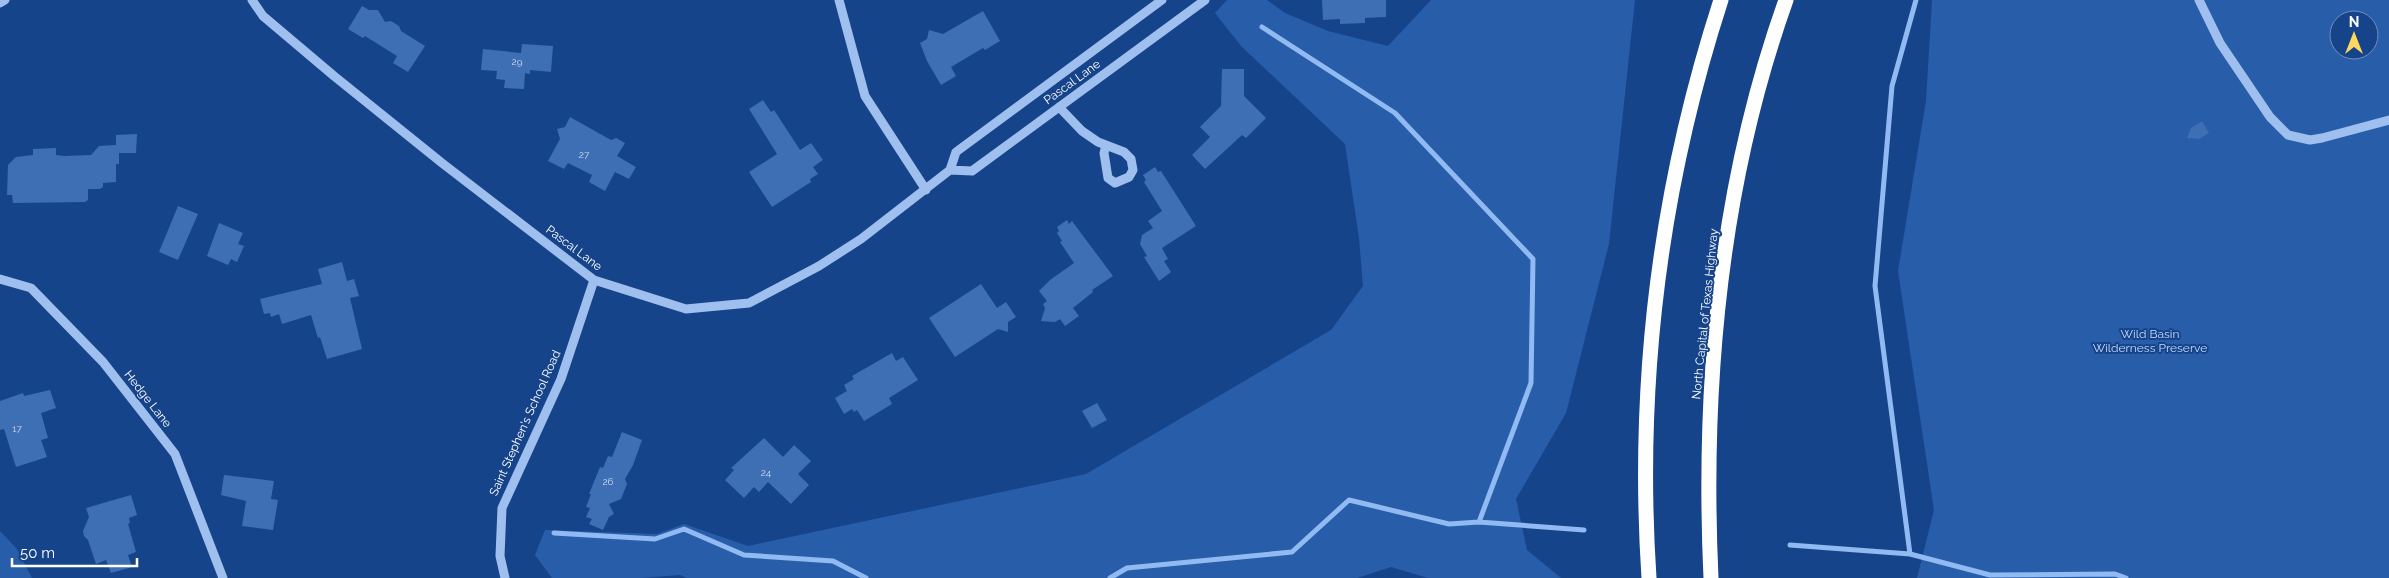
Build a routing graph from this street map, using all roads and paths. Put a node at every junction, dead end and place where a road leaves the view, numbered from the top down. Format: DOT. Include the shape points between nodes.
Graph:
graph roads {
  1 [pos="5,0"];
  2 [pos="252,0"];
  3 [pos="839,0"];
  4 [pos="1162,0"];
  5 [pos="1205,0"];
  6 [pos="1721,0"];
  7 [pos="1786,0"];
  8 [pos="2199,0"];
  9 [pos="0,3"];
  10 [pos="1059,107"];
  11 [pos="2389,120"];
  12 [pos="1106,145"];
  13 [pos="950,170"];
  14 [pos="926,190"];
  15 [pos="0,279"];
  16 [pos="594,280"];
  17 [pos="223,578"];
  18 [pos="505,578"];
  19 [pos="1648,578"];
  20 [pos="1711,578"];
  1 -- 9 [label="street"];
  2 -- 16 [label="street, Pascal Lane" via="264,16 334,76"];
  3 -- 14 [label="street" via="865,96"];
  4 -- 13 [label="street, Pascal Lane" via="956,152"];
  5 -- 10 [label="street, Pascal Lane"];
  6 -- 19 [label="highway" via="1681,145 1657,286 1645,416"];
  7 -- 20 [label="highway, North Capital of Texas Highway" via="1744,150 1722,266 1712,381 1709,474"];
  8 -- 11 [label="street" via="2220,43 2270,117 2288,135 2310,140"];
  10 -- 12 [label="street" via="1082,131"];
  10 -- 13 [label="street, Pascal Lane" via="972,171"];
  13 -- 14 [label="street, Pascal Lane"];
  14 -- 16 [label="street, Pascal Lane" via="819,266 749,302 686,310"];
  15 -- 17 [label="street, Hedge Lane" via="31,288 103,362 175,454"];
  16 -- 18 [label="street, Saint Stephen's School Road" via="561,379 502,508 500,556"];
}
